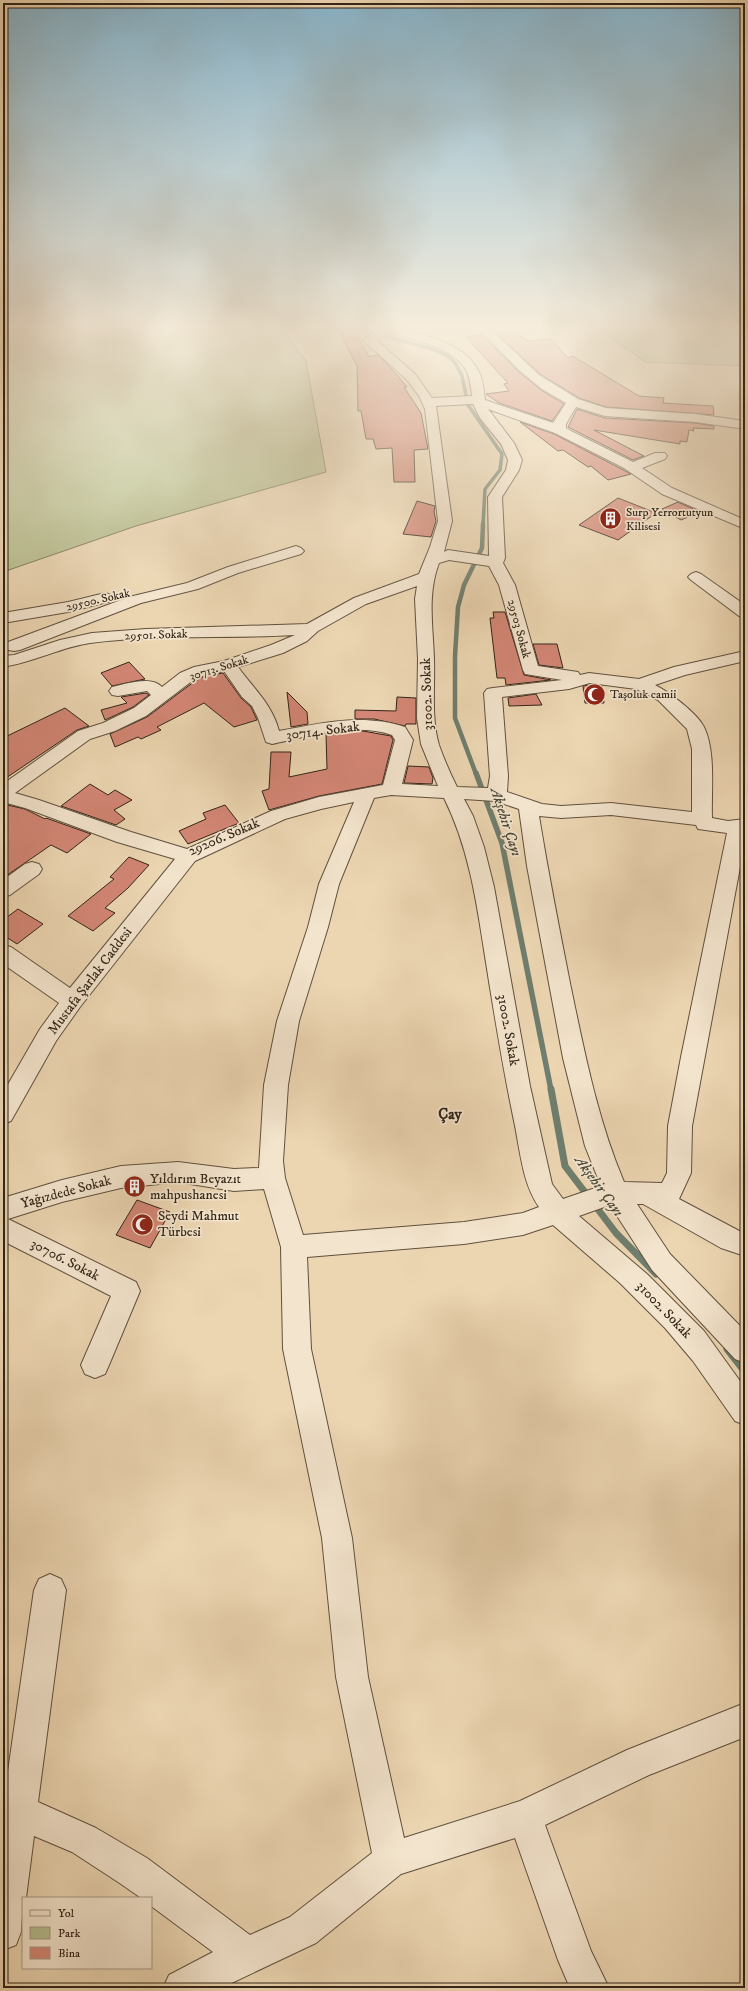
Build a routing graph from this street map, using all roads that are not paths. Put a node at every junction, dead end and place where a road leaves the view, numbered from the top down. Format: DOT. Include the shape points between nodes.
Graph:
graph roads {
  1 [pos="436,420"];
  2 [pos="489,420"];
  3 [pos="531,420"];
  4 [pos="561,420"];
  5 [pos="709,420"];
  6 [pos="745,425"];
  7 [pos="560,430"];
  8 [pos="660,456"];
  9 [pos="631,467"];
  10 [pos="745,525"];
  11 [pos="296,551"];
  12 [pos="492,562"];
  13 [pos="430,568"];
  14 [pos="696,577"];
  15 [pos="192,586"];
  16 [pos="745,613"];
  17 [pos="3,618"];
  18 [pos="312,628"];
  19 [pos="3,652"];
  20 [pos="745,656"];
  21 [pos="3,660"];
  22 [pos="228,665"];
  23 [pos="589,678"];
  24 [pos="640,684"];
  25 [pos="118,691"];
  26 [pos="162,696"];
  27 [pos="391,789"];
  28 [pos="451,792"];
  29 [pos="3,793"];
  30 [pos="367,793"];
  31 [pos="497,795"];
  32 [pos="3,796"];
  33 [pos="528,805"];
  34 [pos="702,819"];
  35 [pos="742,826"];
  36 [pos="188,856"];
  37 [pos="32,869"];
  38 [pos="3,890"];
  39 [pos="3,953"];
  40 [pos="72,1001"];
  41 [pos="3,1114"];
  42 [pos="272,1178"];
  43 [pos="616,1192"];
  44 [pos="648,1194"];
  45 [pos="3,1209"];
  46 [pos="558,1213"];
  47 [pos="3,1228"];
  48 [pos="745,1245"];
  49 [pos="294,1247"];
  50 [pos="745,1350"];
  51 [pos="95,1365"];
  52 [pos="745,1411"];
  53 [pos="50,1590"];
  54 [pos="745,1720"];
  55 [pos="20,1812"];
  56 [pos="525,1817"];
  57 [pos="391,1860"];
  58 [pos="3,1932"];
  59 [pos="247,1955"];
  60 [pos="182,1988"];
  61 [pos="590,1988"];
  1 -- 13 [label="street, 31002. Sokak" via="444,514 442,533"];
  2 -- 12 [label="street" via="515,459 511,472 502,482 494,500 497,558"];
  3 -- 7 [label="street"];
  4 -- 7 [label="street"];
  5 -- 6 [label="street"];
  7 -- 9 [label="street"];
  8 -- 9 [label="street"];
  9 -- 10 [label="street" via="667,491"];
  11 -- 15 [label="street" via="233,570"];
  12 -- 13 [label="street, 30713. Sokak" via="448,555"];
  12 -- 23 [label="street, 29503 Sokak" via="507,585 531,670"];
  13 -- 18 [label="street, 30713. Sokak" via="360,601"];
  13 -- 28 [label="street, 31002. Sokak" via="423,599 426,718 430,744"];
  14 -- 16 [label="street"];
  15 -- 17 [label="street, 29500. Sokak" via="185,582"];
  15 -- 19 [label="street" via="128,602 20,643"];
  18 -- 21 [label="street, 29501. Sokak" via="272,632 91,638"];
  18 -- 22 [label="street, 30713. Sokak" via="301,638 277,649"];
  20 -- 24 [label="street" via="687,669"];
  22 -- 26 [label="street, 30713. Sokak" via="186,677"];
  22 -- 27 [label="street, 30714. Sokak" via="248,692 259,702 267,718 272,738 355,725 379,726 399,731 404,740"];
  23 -- 24 [label="street"];
  23 -- 31 [label="street" via="569,684 493,693 499,776"];
  24 -- 34 [label="street" via="664,696 695,727 701,749"];
  25 -- 26 [label="street" via="148,686 153,687"];
  26 -- 29 [label="street, 30713. Sokak" via="123,721 84,735"];
  27 -- 28 [label="street, 29206. Sokak"];
  27 -- 30 [label="street, 29206. Sokak"];
  28 -- 31 [label="street, 29206. Sokak"];
  28 -- 46 [label="street, 31002. Sokak" via="474,847 484,887 517,1078 540,1186"];
  30 -- 36 [label="street, 29206. Sokak" via="278,815"];
  30 -- 42 [label="street" via="329,884 288,1021 276,1085"];
  31 -- 33 [label="street, 29206. Sokak"];
  32 -- 36 [label="street, 29206. Sokak"];
  33 -- 34 [label="street, 29206. Sokak" via="540,810 561,812 611,809"];
  33 -- 43 [label="street" via="537,866 574,1058 597,1146"];
  34 -- 35 [label="street, 29206. Sokak" via="705,824"];
  35 -- 44 [label="street" via="688,1080 680,1126 679,1173 669,1194"];
  36 -- 40 [label="street, Mustafa Şarlak Caddesi"];
  37 -- 38 [label="street"];
  39 -- 40 [label="street"];
  40 -- 41 [label="street, Mustafa Şarlak Caddesi" via="48,1035"];
  42 -- 45 [label="street, Yağızdede Sokak" via="234,1180 178,1172 121,1177"];
  42 -- 49 [label="street"];
  43 -- 44 [label="street"];
  43 -- 46 [label="street"];
  43 -- 50 [label="street" via="661,1262"];
  44 -- 48 [label="street" via="730,1240"];
  46 -- 49 [label="street" via="523,1224 464,1233"];
  46 -- 52 [label="street, 31002. Sokak" via="617,1263 677,1321 700,1348"];
  47 -- 51 [label="street, 30706. Sokak" via="126,1291"];
  49 -- 57 [label="street" via="297,1348 337,1538 352,1677"];
  53 -- 55 [label="street"];
  54 -- 56 [label="street" via="639,1762"];
  55 -- 58 [label="street"];
  55 -- 59 [label="street" via="91,1844 134,1871"];
  56 -- 57 [label="street"];
  56 -- 61 [label="street" via="576,1960"];
  57 -- 59 [label="street" via="303,1930"];
  59 -- 60 [label="street"];
}
